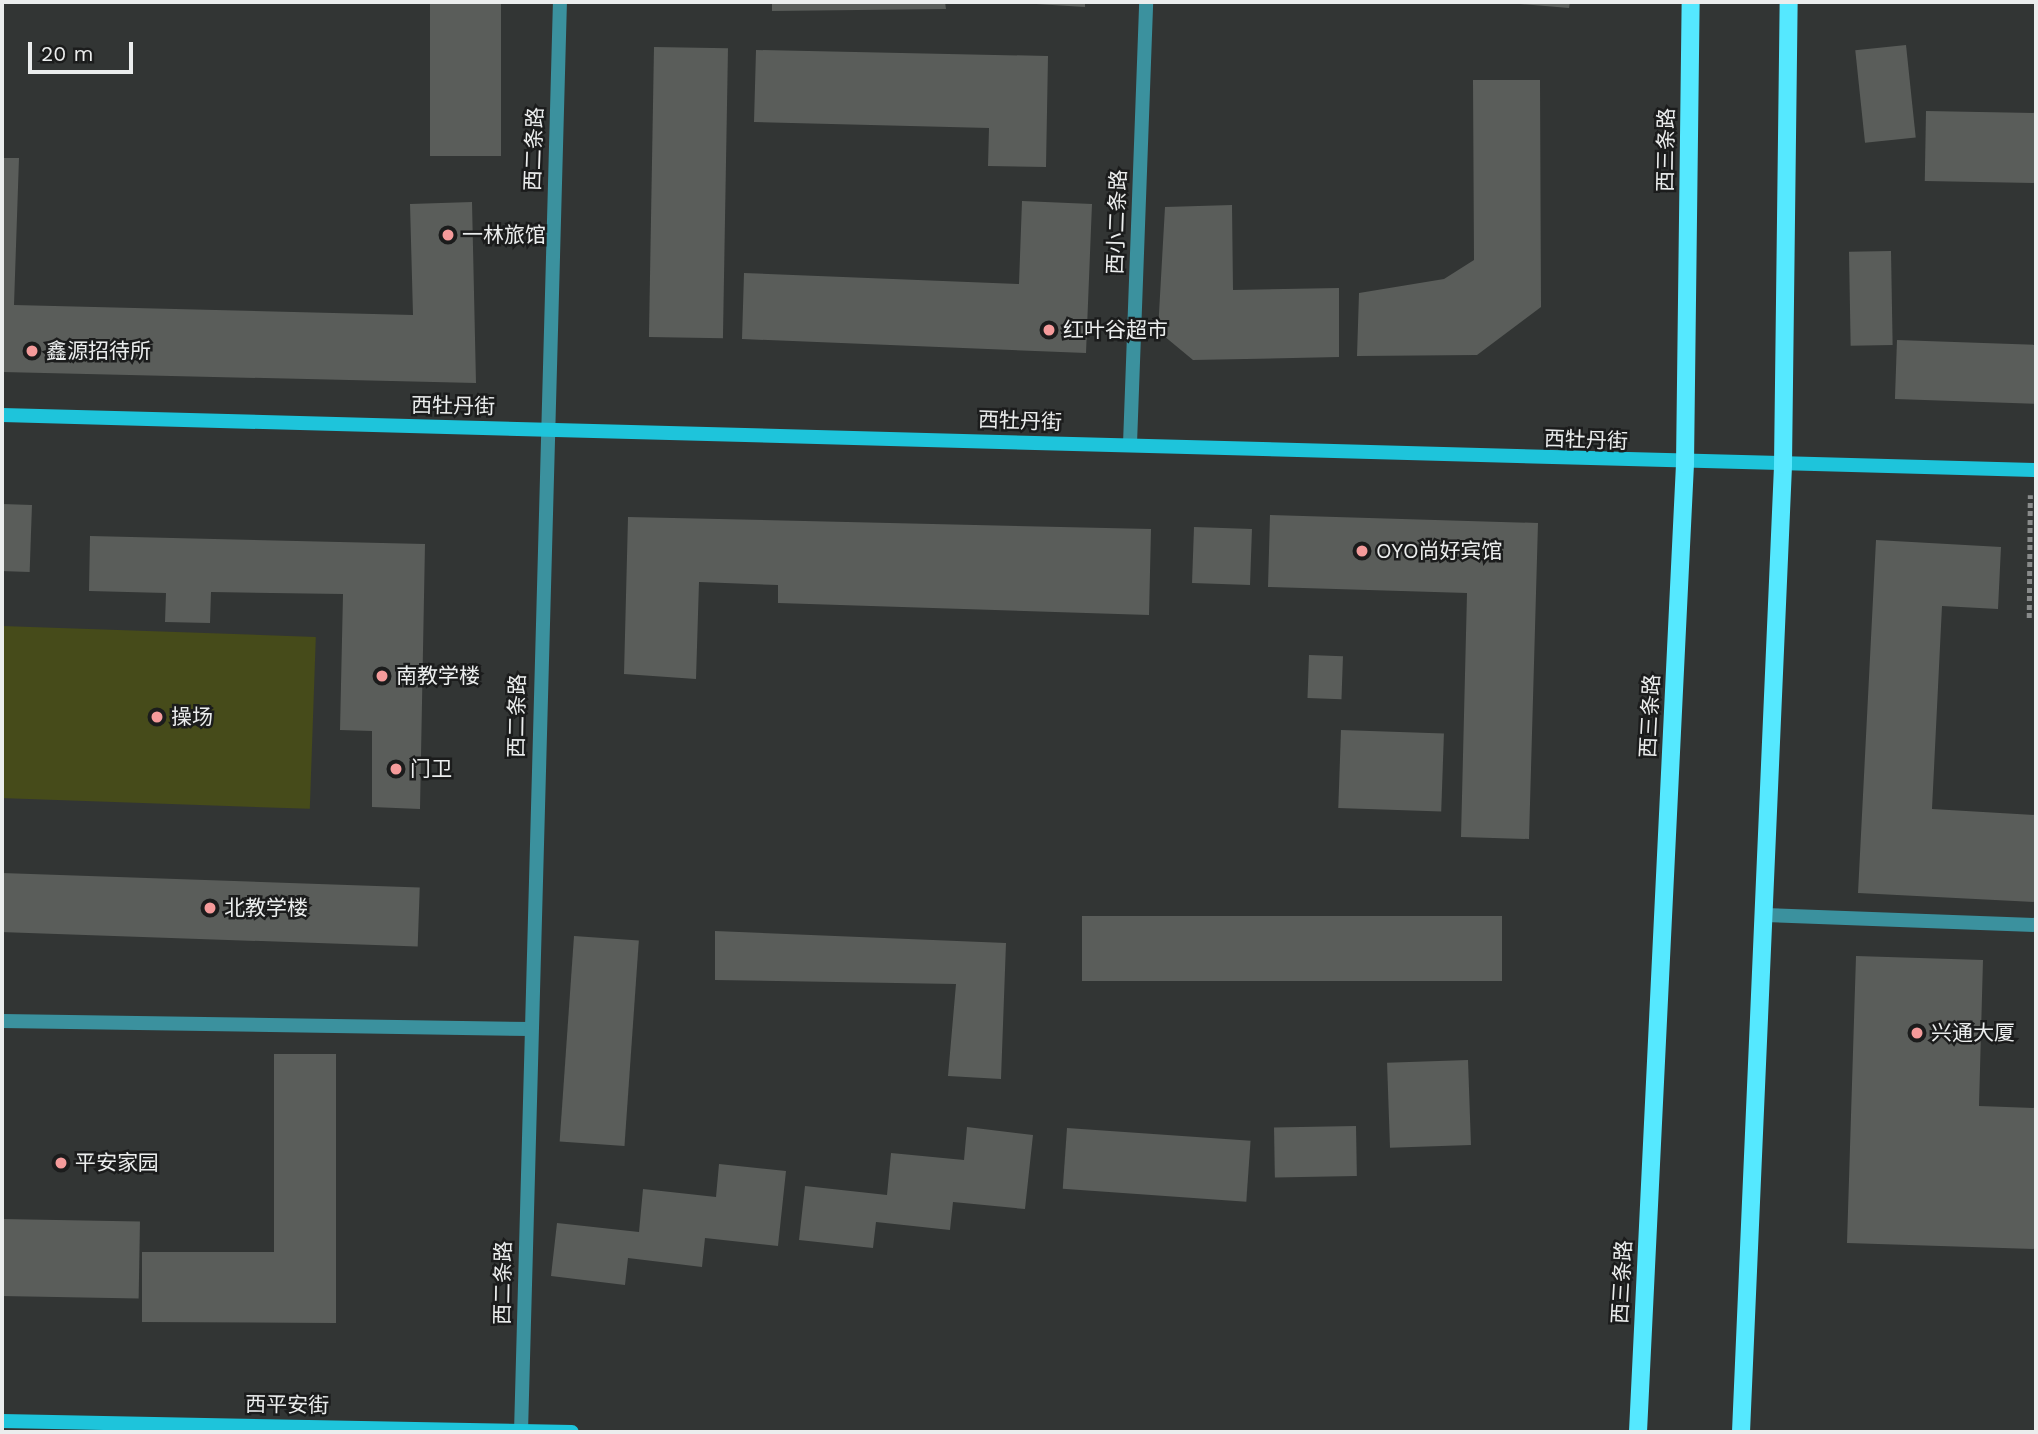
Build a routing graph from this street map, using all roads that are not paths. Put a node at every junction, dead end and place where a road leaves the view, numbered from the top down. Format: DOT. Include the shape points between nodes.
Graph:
graph roads {
  1 [pos="561,2"];
  2 [pos="1146,2"];
  3 [pos="1690,2"];
  4 [pos="1789,2"];
  5 [pos="2,415"];
  6 [pos="546,429"];
  7 [pos="1130,444"];
  8 [pos="1685,464"];
  9 [pos="1783,466"];
  10 [pos="2033,470"];
  11 [pos="1764,915"];
  12 [pos="2036,925"];
  13 [pos="2,1021"];
  14 [pos="531,1029"];
  15 [pos="2,1421"];
  16 [pos="521,1432"];
  17 [pos="572,1432"];
  18 [pos="1638,1432"];
  19 [pos="1741,1432"];
  1 -- 6 [label="street, 西二条路"];
  2 -- 7 [label="street, 西小二条路"];
  3 -- 8 [label="main road, 西三条路"];
  4 -- 9 [label="main road"];
  5 -- 6 [label="main road, 西牡丹街"];
  6 -- 7 [label="main road, 西牡丹街"];
  6 -- 14 [label="street, 西二条路"];
  7 -- 8 [label="main road, 西牡丹街"];
  8 -- 9 [label="main road, 西牡丹街"];
  8 -- 18 [label="main road, 西三条路"];
  9 -- 10 [label="main road, 西牡丹街"];
  9 -- 11 [label="main road"];
  11 -- 12 [label="street"];
  11 -- 19 [label="main road"];
  13 -- 14 [label="street"];
  14 -- 16 [label="street, 西二条路"];
  15 -- 16 [label="main road, 西平安街"];
  16 -- 17 [label="main road, 西平安街"];
}
